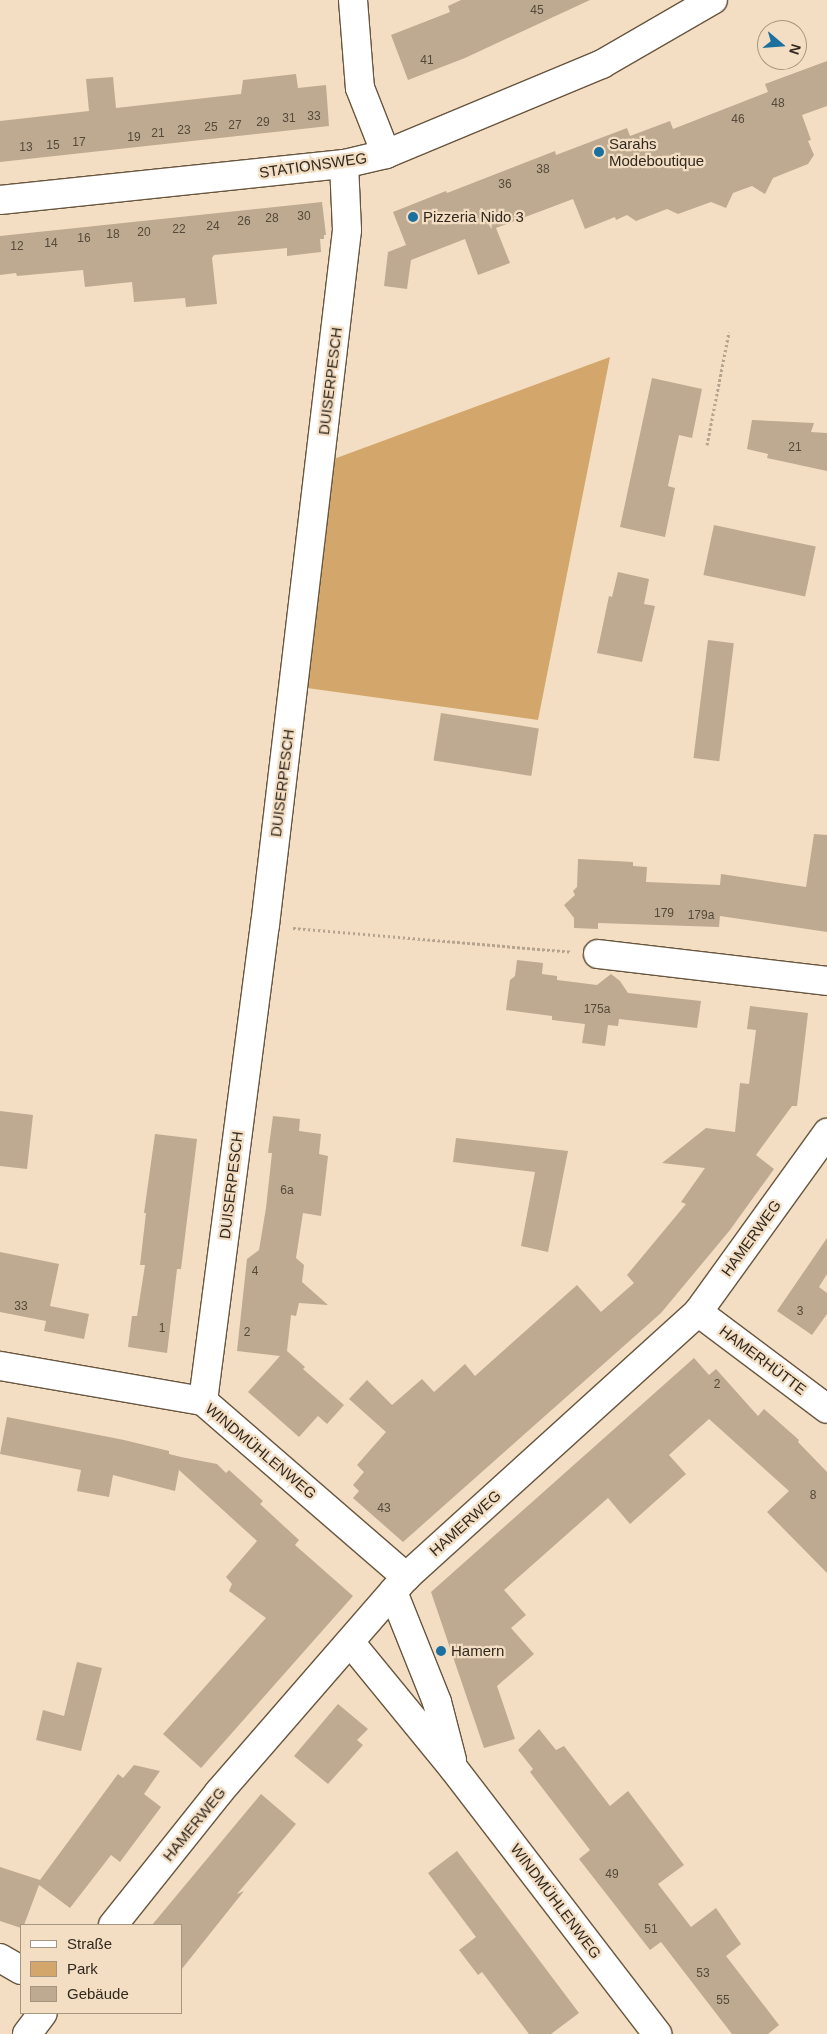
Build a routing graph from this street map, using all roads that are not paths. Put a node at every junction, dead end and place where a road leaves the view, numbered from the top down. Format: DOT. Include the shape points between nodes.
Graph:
graph roads {
  1 [pos="353,0"];
  2 [pos="713,0"];
  3 [pos="386,154"];
  4 [pos="344,164"];
  5 [pos="0,200"];
  6 [pos="598,954"];
  7 [pos="827,981"];
  8 [pos="827,1133"];
  9 [pos="698,1312"];
  10 [pos="0,1366"];
  11 [pos="204,1401"];
  12 [pos="827,1409"];
  13 [pos="400,1584"];
  14 [pos="350,1642"];
  15 [pos="454,1769"];
  16 [pos="114,1924"];
  17 [pos="0,1958"];
  18 [pos="20,1969"];
  19 [pos="42,2014"];
  20 [pos="27,2034"];
  21 [pos="657,2034"];
  1 -- 3 [label="street" via="360,88"];
  2 -- 3 [label="street, STATIONSWEG" via="602,64"];
  3 -- 4 [label="street, STATIONSWEG"];
  4 -- 5 [label="street, STATIONSWEG"];
  4 -- 11 [label="street, DUISERPESCH" via="347,230 265,926"];
  6 -- 7 [label="street"];
  8 -- 9 [label="street, HAMERWEG"];
  9 -- 12 [label="street, HAMERHÜTTE"];
  9 -- 13 [label="street, HAMERWEG"];
  10 -- 11 [label="street, WINDMÜHLENWEG"];
  11 -- 13 [label="street, WINDMÜHLENWEG"];
  13 -- 14 [label="street, HAMERWEG"];
  13 -- 15 [label="street, WINDMÜHLENWEG"];
  14 -- 15 [label="street, WINDMÜHLENWEG"];
  14 -- 16 [label="street, HAMERWEG" via="219,1792"];
  15 -- 21 [label="street, WINDMÜHLENWEG"];
  17 -- 18 [label="street"];
  19 -- 20 [label="street"];
}
